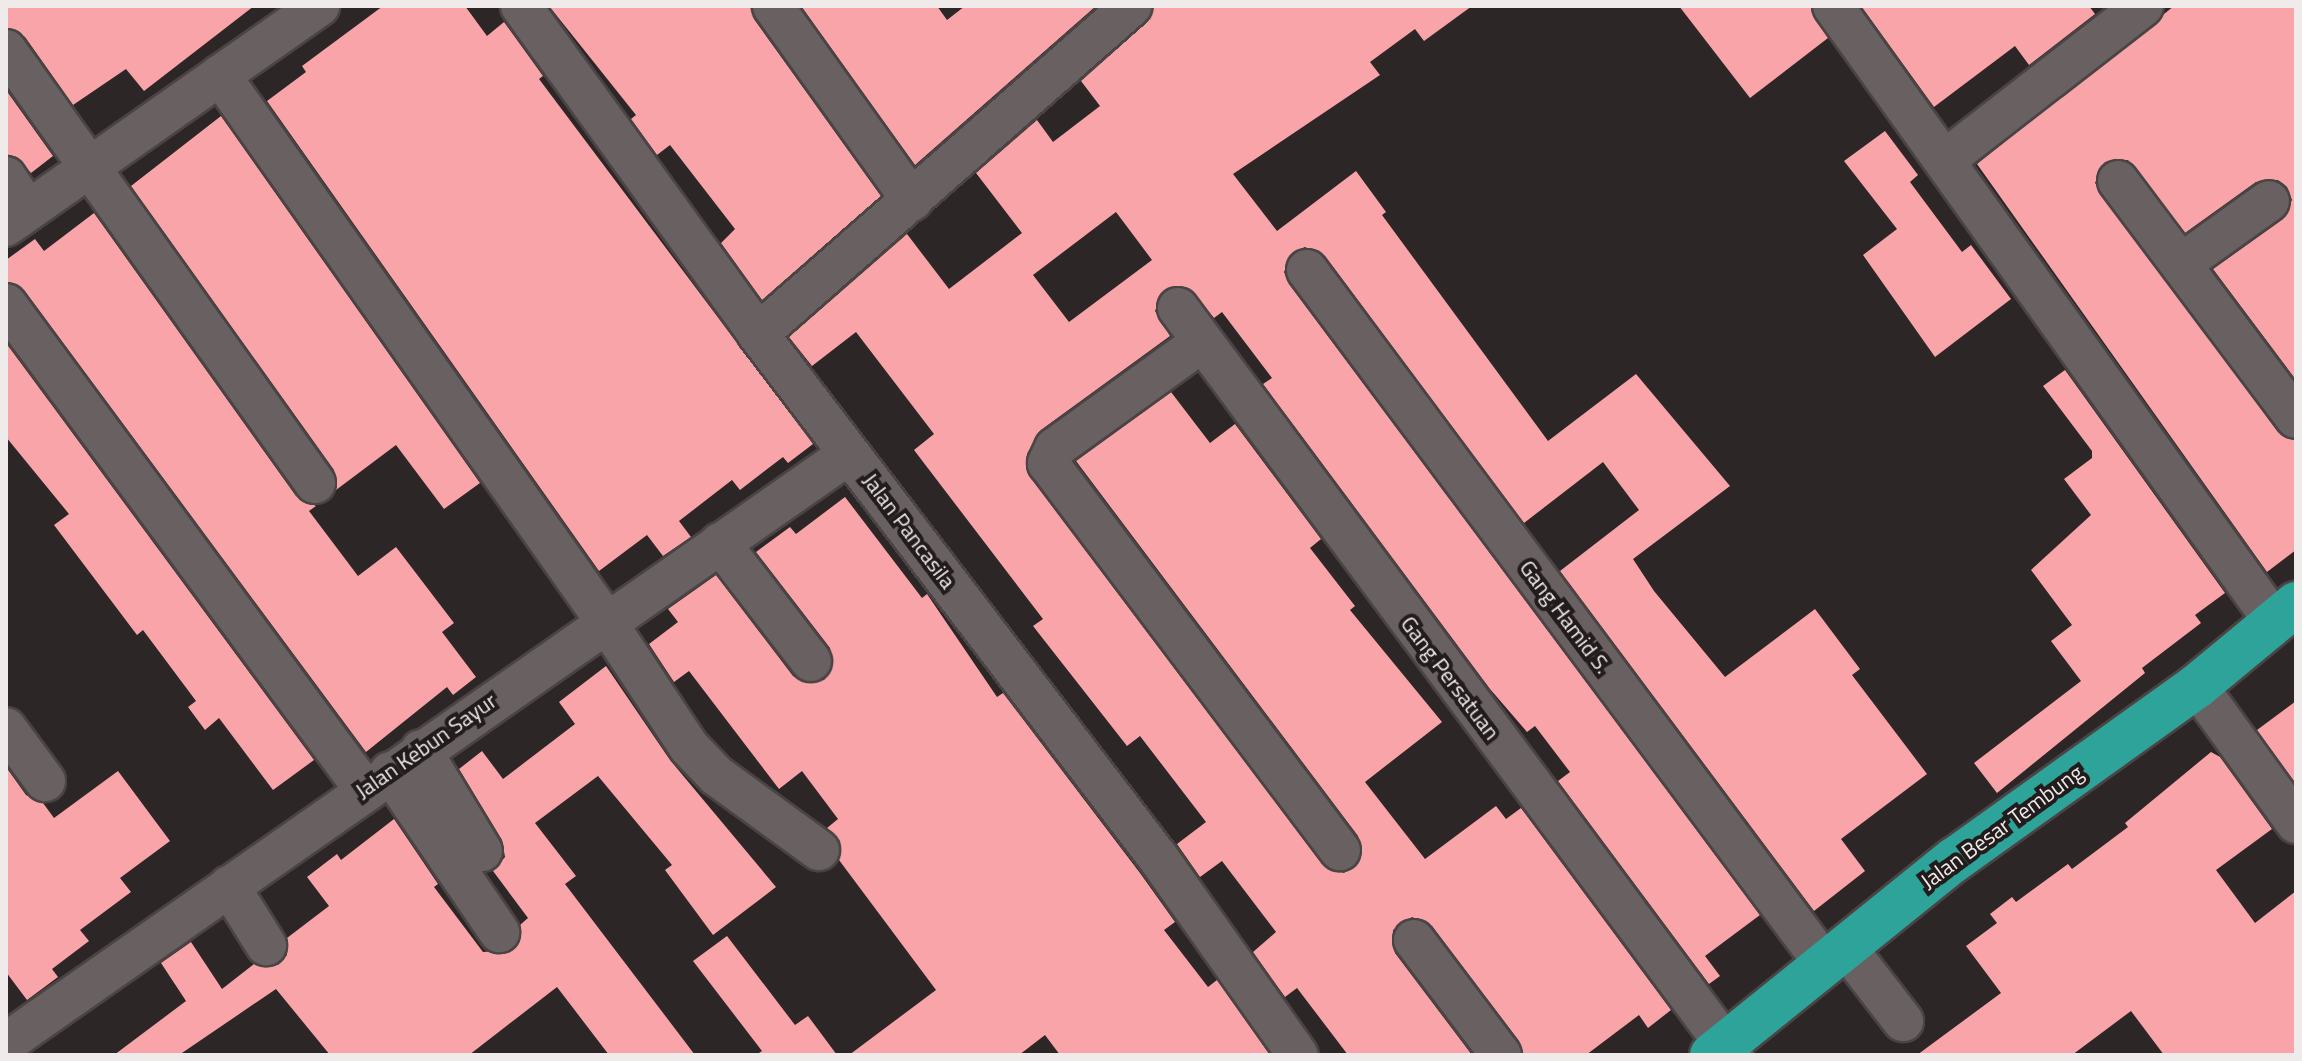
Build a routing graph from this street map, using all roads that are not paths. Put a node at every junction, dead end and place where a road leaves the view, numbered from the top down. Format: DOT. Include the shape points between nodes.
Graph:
graph roads {
  1 [pos="319,6"];
  2 [pos="521,6"];
  3 [pos="773,6"];
  4 [pos="1131,6"];
  5 [pos="1833,6"];
  6 [pos="2120,12"];
  7 [pos="274,18"];
  8 [pos="6,50"];
  9 [pos="220,75"];
  10 [pos="1946,159"];
  11 [pos="91,168"];
  12 [pos="6,177"];
  13 [pos="2118,181"];
  14 [pos="912,200"];
  15 [pos="2269,201"];
  16 [pos="17,218"];
  17 [pos="2181,264"];
  18 [pos="1307,270"];
  19 [pos="6,304"];
  20 [pos="1178,308"];
  21 [pos="758,334"];
  22 [pos="1202,342"];
  23 [pos="2296,418"];
  24 [pos="849,454"];
  25 [pos="315,483"];
  26 [pos="720,543"];
  27 [pos="2284,612"];
  28 [pos="605,620"];
  29 [pos="811,661"];
  30 [pos="2197,686"];
  31 [pos="6,728"];
  32 [pos="392,770"];
  33 [pos="45,781"];
  34 [pos="2296,823"];
  35 [pos="819,850"];
  36 [pos="1340,850"];
  37 [pos="482,851"];
  38 [pos="229,886"];
  39 [pos="499,932"];
  40 [pos="1414,940"];
  41 [pos="266,945"];
  42 [pos="1834,954"];
  43 [pos="1903,1021"];
  44 [pos="6,1043"];
  45 [pos="1723,1052"];
  46 [pos="1298,1055"];
  47 [pos="1501,1055"];
  1 -- 7 [label="street"];
  2 -- 21 [label="street, Jalan Pancasila"];
  3 -- 14 [label="street"];
  4 -- 14 [label="street"];
  5 -- 10 [label="street"];
  6 -- 10 [label="street"];
  7 -- 9 [label="street"];
  8 -- 11 [label="street"];
  9 -- 11 [label="street"];
  9 -- 28 [label="street"];
  10 -- 27 [label="street"];
  11 -- 16 [label="street"];
  11 -- 25 [label="street"];
  12 -- 16 [label="street"];
  13 -- 17 [label="street"];
  14 -- 21 [label="street"];
  15 -- 17 [label="street"];
  17 -- 23 [label="street"];
  18 -- 42 [label="street, Gang Hamid S."];
  19 -- 32 [label="street"];
  20 -- 22 [label="street, Gang Persatuan"];
  21 -- 24 [label="street, Jalan Pancasila"];
  22 -- 36 [label="street" via="1055,448 1048,463"];
  22 -- 45 [label="street, Gang Persatuan"];
  24 -- 26 [label="street, Jalan Kebun Sayur"];
  24 -- 46 [label="street, Jalan Pancasila" via="1159,859"];
  26 -- 28 [label="street, Jalan Kebun Sayur"];
  26 -- 29 [label="street"];
  27 -- 30 [label="highway, Jalan Besar Tembung"];
  28 -- 32 [label="street, Jalan Kebun Sayur"];
  28 -- 35 [label="street" via="689,747 726,784"];
  30 -- 34 [label="street"];
  30 -- 42 [label="highway, Jalan Besar Tembung"];
  31 -- 33 [label="street"];
  32 -- 37 [label="street"];
  32 -- 38 [label="street, Jalan Kebun Sayur"];
  32 -- 39 [label="street"];
  38 -- 41 [label="street"];
  38 -- 44 [label="street, Jalan Kebun Sayur"];
  40 -- 47 [label="street"];
  42 -- 43 [label="street, Gang Hamid S."];
  42 -- 45 [label="highway, Jalan Besar Tembung"];
}
